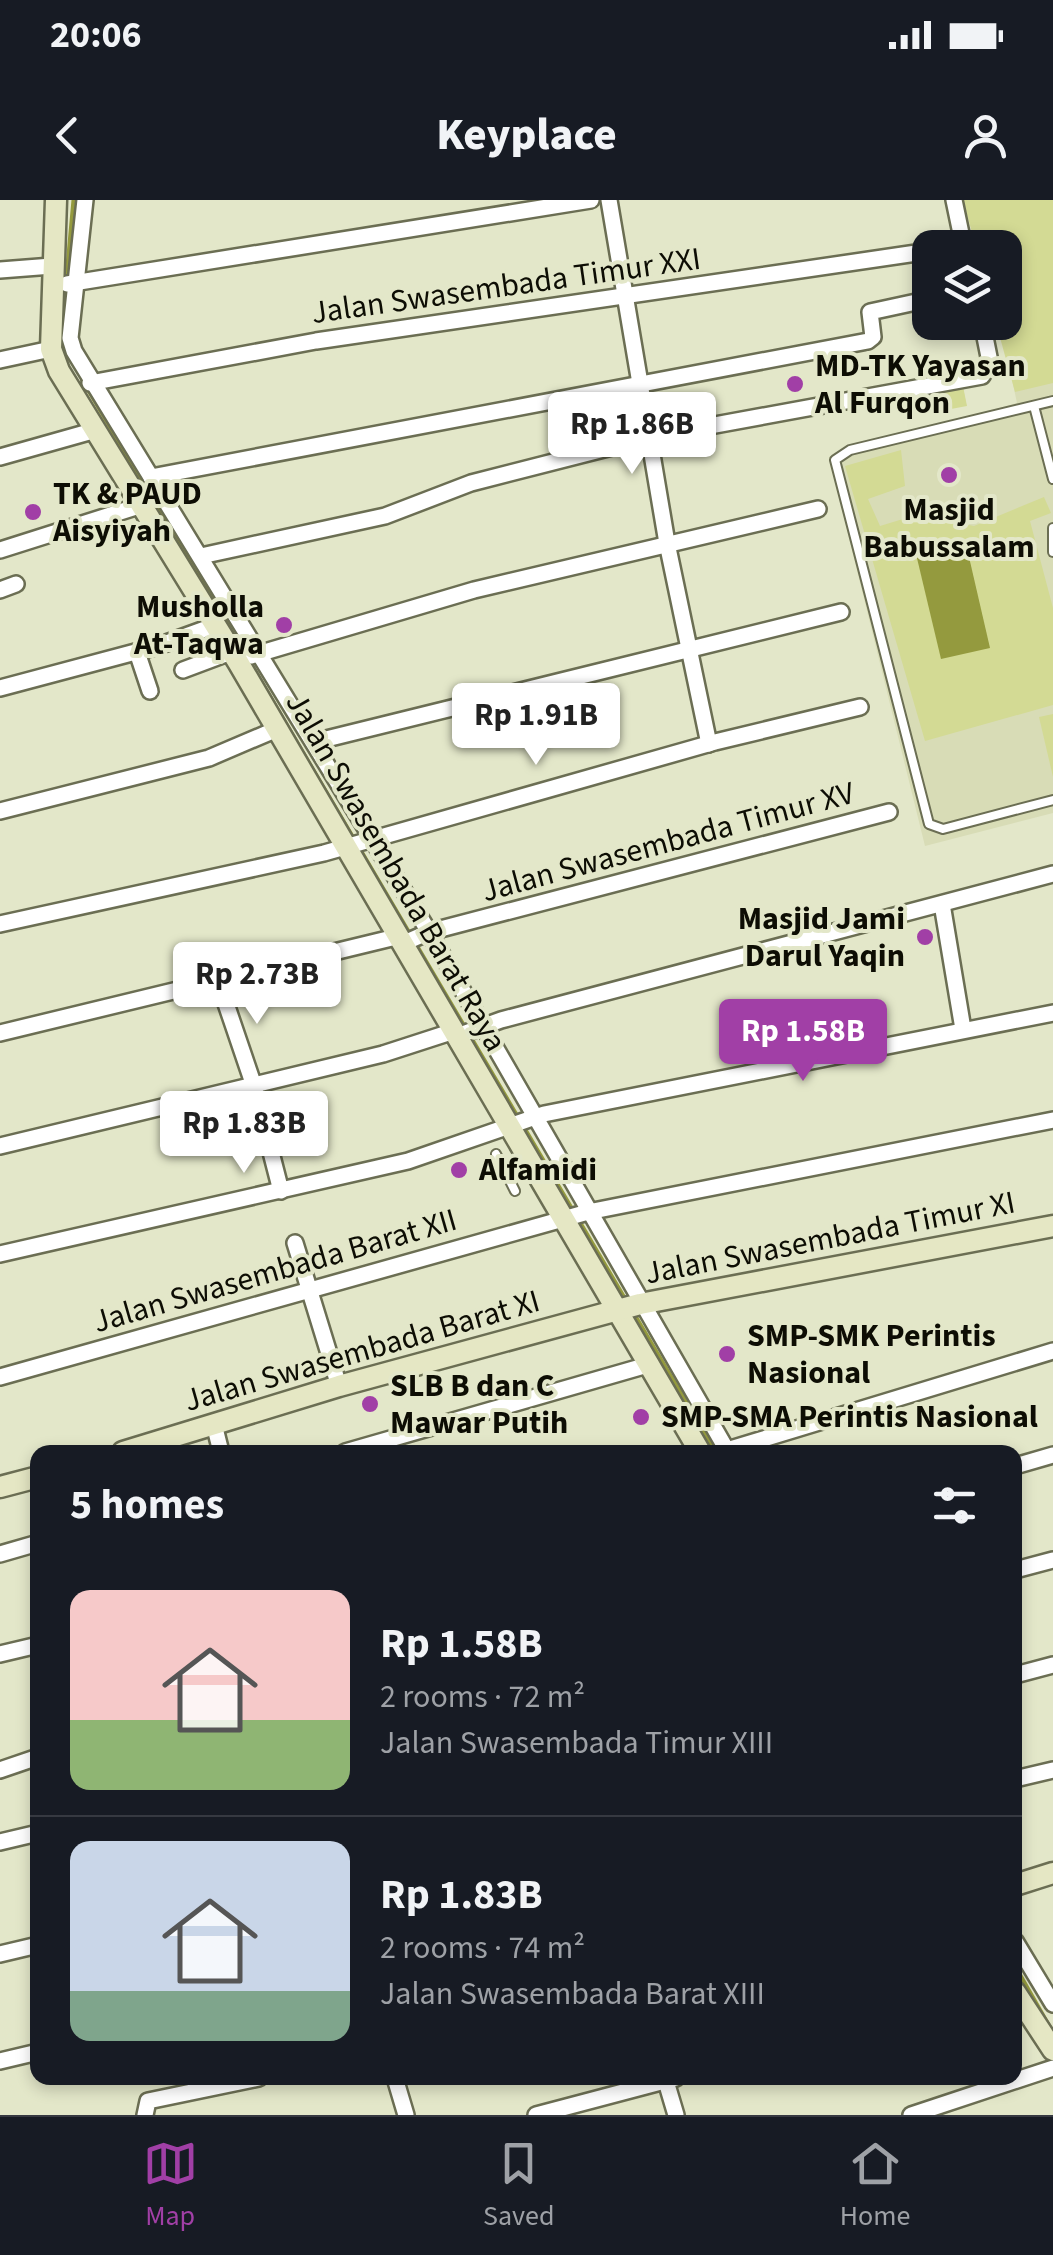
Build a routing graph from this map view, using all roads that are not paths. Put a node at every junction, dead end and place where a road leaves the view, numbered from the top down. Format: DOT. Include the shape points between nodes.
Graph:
graph roads {
  1 [pos="56,200"];
  2 [pos="85,200"];
  3 [pos="591,200"];
  4 [pos="609,200"];
  5 [pos="954,200"];
  6 [pos="957,230"];
  7 [pos="912,254"];
  8 [pos="0,270"];
  9 [pos="61,280"];
  10 [pos="624,298"];
  11 [pos="912,304"];
  12 [pos="986,340"];
  13 [pos="52,349"];
  14 [pos="0,360"];
  15 [pos="90,382"];
  16 [pos="639,386"];
  17 [pos="1053,401"];
  18 [pos="1034,406"];
  19 [pos="96,430"];
  20 [pos="648,438"];
  21 [pos="0,457"];
  22 [pos="151,477"];
  23 [pos="1053,479"];
  24 [pos="142,505"];
  25 [pos="818,509"];
  26 [pos="1053,528"];
  27 [pos="666,543"];
  28 [pos="0,550"];
  29 [pos="1053,552"];
  30 [pos="200,556"];
  31 [pos="841,612"];
  32 [pos="216,626"];
  33 [pos="689,649"];
  34 [pos="136,652"];
  35 [pos="244,657"];
  36 [pos="184,670"];
  37 [pos="0,688"];
  38 [pos="150,691"];
  39 [pos="860,707"];
  40 [pos="278,729"];
  41 [pos="314,742"];
  42 [pos="709,744"];
  43 [pos="1053,800"];
  44 [pos="0,811"];
  45 [pos="889,812"];
  46 [pos="358,843"];
  47 [pos="1053,874"];
  48 [pos="942,904"];
  49 [pos="0,924"];
  50 [pos="428,933"];
  51 [pos="403,940"];
  52 [pos="218,983"];
  53 [pos="1053,1013"];
  54 [pos="482,1027"];
  55 [pos="964,1029"];
  56 [pos="0,1033"];
  57 [pos="458,1034"];
  58 [pos="254,1086"];
  59 [pos="523,1120"];
  60 [pos="1053,1120"];
  61 [pos="0,1146"];
  62 [pos="496,1154"];
  63 [pos="530,1160"];
  64 [pos="505,1171"];
  65 [pos="281,1191"];
  66 [pos="515,1191"];
  67 [pos="577,1215"];
  68 [pos="1053,1226"];
  69 [pos="296,1243"];
  70 [pos="0,1254"];
  71 [pos="312,1291"];
  72 [pos="631,1307"];
  73 [pos="1053,1351"];
  74 [pos="651,1364"];
  75 [pos="0,1377"];
  76 [pos="339,1386"];
  77 [pos="214,1424"];
  78 [pos="146,1445"];
  79 [pos="220,1445"];
  80 [pos="369,1445"];
  81 [pos="696,1445"];
  82 [pos="723,1445"];
  83 [pos="747,1445"];
  84 [pos="1053,1455"];
  85 [pos="1022,1464"];
  86 [pos="30,1479"];
  87 [pos="0,1487"];
  88 [pos="30,1545"];
  89 [pos="0,1554"];
  90 [pos="1053,1560"];
  91 [pos="1022,1568"];
  92 [pos="30,1647"];
  93 [pos="0,1654"];
  94 [pos="1053,1665"];
  95 [pos="1022,1672"];
  96 [pos="30,1760"];
  97 [pos="0,1770"];
  98 [pos="1053,1770"];
  99 [pos="1022,1777"];
  100 [pos="30,1835"];
  101 [pos="0,1842"];
  102 [pos="1053,1873"];
  103 [pos="1022,1883"];
  104 [pos="30,1947"];
  105 [pos="1022,1950"];
  106 [pos="0,1954"];
  107 [pos="1047,1982"];
  108 [pos="1022,2003"];
  109 [pos="1053,2004"];
  110 [pos="1053,2050"];
  111 [pos="30,2054"];
  112 [pos="0,2061"];
  113 [pos="1053,2068"];
  114 [pos="1022,2078"];
  115 [pos="224,2085"];
  116 [pos="397,2085"];
  117 [pos="644,2085"];
  118 [pos="670,2085"];
  119 [pos="1002,2085"];
  120 [pos="145,2115"];
  121 [pos="406,2115"];
  122 [pos="536,2115"];
  123 [pos="676,2115"];
  124 [pos="911,2115"];
  1 -- 9 [label="street, Jalan Swasembada Barat Raya"];
  2 -- 9 [label="street"];
  3 -- 9 [label="street"];
  4 -- 10 [label="street"];
  5 -- 6 [label="street"];
  7 -- 10 [label="street, Jalan Swasembada Timur XXI"];
  8 -- 9 [label="street"];
  9 -- 13 [label="street, Jalan Swasembada Barat Raya"];
  9 -- 15 [label="street" via="70,338"];
  10 -- 15 [label="street, Jalan Swasembada Timur XXI" via="316,341"];
  10 -- 16 [label="street"];
  11 -- 16 [label="street" via="870,312 868,341"];
  12 -- 20 [label="street" via="990,362 982,376"];
  13 -- 14 [label="street"];
  13 -- 19 [label="street, Jalan Swasembada Barat Raya"];
  15 -- 22 [label="street"];
  16 -- 20 [label="street"];
  16 -- 22 [label="street"];
  17 -- 18 [label="lane"];
  18 -- 23 [label="lane"];
  18 -- 43 [label="lane" via="850,450 835,460 929,824 942,829"];
  19 -- 21 [label="street"];
  19 -- 24 [label="street, Jalan Swasembada Barat Raya"];
  20 -- 27 [label="street"];
  20 -- 30 [label="street" via="471,483 385,516"];
  22 -- 30 [label="street"];
  24 -- 28 [label="street"];
  24 -- 32 [label="street, Jalan Swasembada Barat Raya"];
  25 -- 27 [label="street"];
  26 -- 29 [label="lane"];
  27 -- 33 [label="street"];
  27 -- 35 [label="street"];
  30 -- 35 [label="street"];
  31 -- 33 [label="street"];
  32 -- 34 [label="street"];
  32 -- 35 [label="street, Jalan Swasembada Barat Raya"];
  33 -- 41 [label="street"];
  33 -- 42 [label="street"];
  34 -- 37 [label="street"];
  34 -- 38 [label="street"];
  35 -- 36 [label="street"];
  35 -- 40 [label="street, Jalan Swasembada Barat Raya"];
  35 -- 41 [label="street"];
  39 -- 42 [label="street"];
  40 -- 44 [label="street" via="209,758"];
  40 -- 46 [label="street, Jalan Swasembada Barat Raya"];
  41 -- 46 [label="street"];
  42 -- 46 [label="street"];
  45 -- 50 [label="street, Jalan Swasembada Timur XV"];
  46 -- 49 [label="street"];
  46 -- 50 [label="street"];
  46 -- 51 [label="street, Jalan Swasembada Barat Raya"];
  47 -- 48 [label="street"];
  48 -- 54 [label="street"];
  48 -- 55 [label="street"];
  50 -- 51 [label="street, Jalan Swasembada Timur XV"];
  50 -- 54 [label="street"];
  51 -- 52 [label="street, Jalan Swasembada Timur XV"];
  51 -- 57 [label="street, Jalan Swasembada Barat Raya"];
  52 -- 56 [label="street, Jalan Swasembada Timur XV"];
  52 -- 58 [label="street"];
  53 -- 55 [label="street"];
  54 -- 57 [label="street"];
  54 -- 59 [label="street"];
  55 -- 59 [label="street"];
  57 -- 58 [label="street"];
  57 -- 59 [label="street, Jalan Swasembada Barat Raya"];
  58 -- 61 [label="street"];
  58 -- 65 [label="street"];
  59 -- 63 [label="street, Jalan Swasembada Barat Raya"];
  59 -- 65 [label="street" via="421,1157"];
  59 -- 67 [label="street"];
  60 -- 67 [label="street, Jalan Swasembada Barat XII"];
  62 -- 64 [label="lane"];
  63 -- 64 [label="lane"];
  63 -- 67 [label="street, Jalan Swasembada Barat Raya"];
  64 -- 66 [label="lane"];
  65 -- 70 [label="street"];
  67 -- 71 [label="street, Jalan Swasembada Barat XII"];
  67 -- 72 [label="street, Jalan Swasembada Barat Raya"];
  68 -- 72 [label="street, Jalan Swasembada Timur XI"];
  69 -- 71 [label="street"];
  71 -- 75 [label="street, Jalan Swasembada Barat XII"];
  71 -- 76 [label="street"];
  72 -- 74 [label="street, Jalan Swasembada Barat Raya"];
  72 -- 76 [label="street, Jalan Swasembada Barat XI"];
  72 -- 82 [label="street"];
  73 -- 83 [label="street"];
  74 -- 80 [label="street"];
  74 -- 81 [label="street, Jalan Swasembada Barat Raya"];
  76 -- 77 [label="street, Jalan Swasembada Barat XI"];
  77 -- 78 [label="street, Jalan Swasembada Barat XI"];
  77 -- 79 [label="street"];
  84 -- 85 [label="street"];
  86 -- 87 [label="street"];
  88 -- 89 [label="street"];
  90 -- 91 [label="street"];
  92 -- 93 [label="street"];
  94 -- 95 [label="street"];
  96 -- 97 [label="street"];
  98 -- 99 [label="street"];
  100 -- 101 [label="street"];
  102 -- 103 [label="street"];
  104 -- 106 [label="street"];
  105 -- 107 [label="street"];
  107 -- 109 [label="street"];
  108 -- 110 [label="street"];
  111 -- 112 [label="street"];
  113 -- 114 [label="street"];
  115 -- 120 [label="street" via="148,2100"];
  116 -- 121 [label="street"];
  117 -- 122 [label="street"];
  118 -- 123 [label="street"];
  119 -- 124 [label="street"];
}
